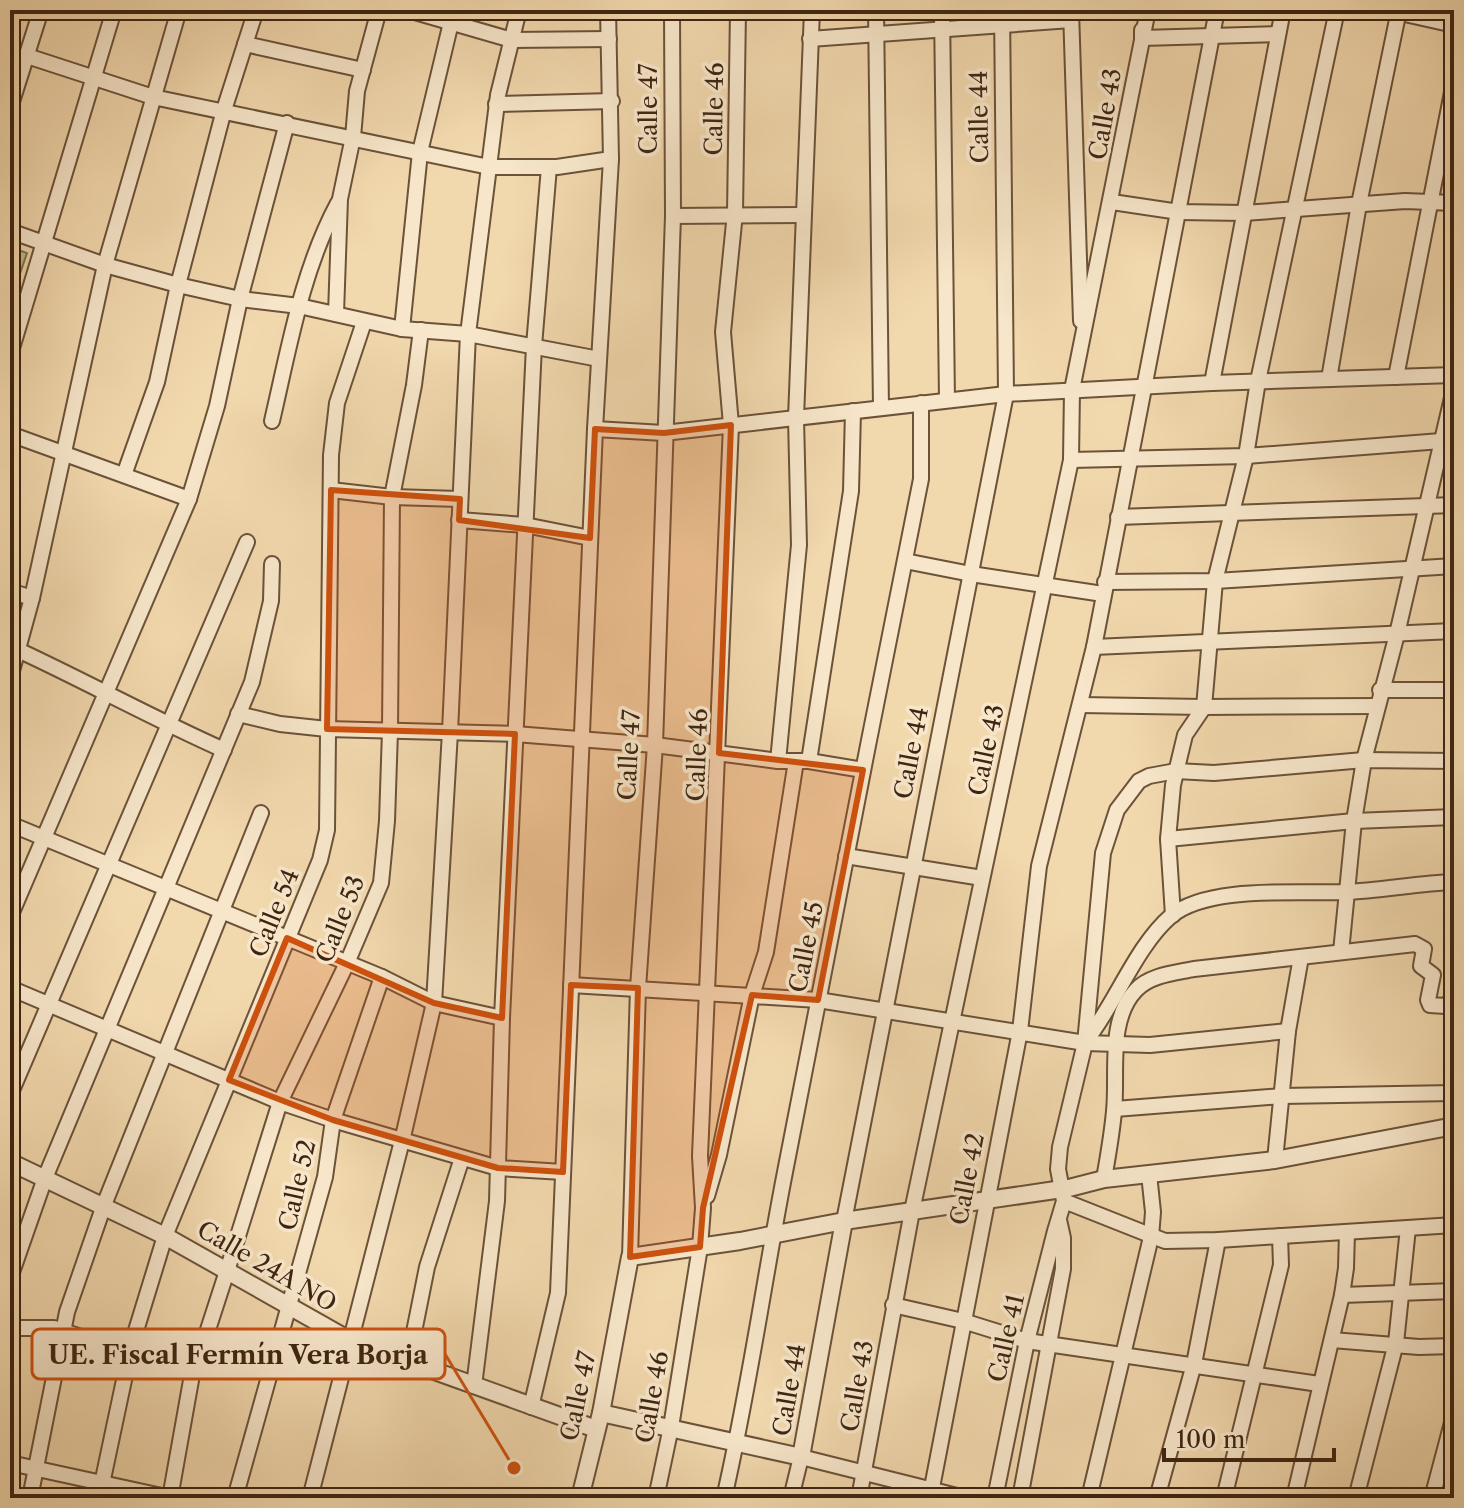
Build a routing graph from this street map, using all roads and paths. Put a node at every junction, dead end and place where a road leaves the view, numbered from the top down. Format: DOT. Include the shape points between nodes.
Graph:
graph roads {
  1 [pos="41,10"];
  2 [pos="114,10"];
  3 [pos="179,10"];
  4 [pos="256,10"];
  5 [pos="379,10"];
  6 [pos="408,10"];
  7 [pos="519,10"];
  8 [pos="608,10"];
  9 [pos="672,10"];
  10 [pos="738,10"];
  11 [pos="812,10"];
  12 [pos="876,10"];
  13 [pos="942,10"];
  14 [pos="1141,10"];
  15 [pos="1148,10"];
  16 [pos="1217,10"];
  17 [pos="1283,10"];
  18 [pos="1337,10"];
  19 [pos="1395,11"];
  20 [pos="1071,15"];
  21 [pos="452,16"];
  22 [pos="1002,18"];
  23 [pos="1454,25"];
  24 [pos="942,29"];
  25 [pos="876,34"];
  26 [pos="1278,34"];
  27 [pos="1212,36"];
  28 [pos="1142,38"];
  29 [pos="609,39"];
  30 [pos="810,39"];
  31 [pos="512,40"];
  32 [pos="245,44"];
  33 [pos="27,56"];
  34 [pos="363,70"];
  35 [pos="94,78"];
  36 [pos="1454,82"];
  37 [pos="153,97"];
  38 [pos="612,101"];
  39 [pos="496,104"];
  40 [pos="10,108"];
  41 [pos="224,110"];
  42 [pos="287,123"];
  43 [pos="353,137"];
  44 [pos="420,152"];
  45 [pos="611,159"];
  46 [pos="489,167"];
  47 [pos="549,167"];
  48 [pos="340,199"];
  49 [pos="1112,202"];
  50 [pos="1429,202"];
  51 [pos="1454,203"];
  52 [pos="1359,204"];
  53 [pos="1295,209"];
  54 [pos="1179,212"];
  55 [pos="735,213"];
  56 [pos="1244,213"];
  57 [pos="802,215"];
  58 [pos="673,216"];
  59 [pos="10,231"];
  60 [pos="44,243"];
  61 [pos="105,265"];
  62 [pos="178,285"];
  63 [pos="240,299"];
  64 [pos="299,306"];
  65 [pos="336,314"];
  66 [pos="364,322"];
  67 [pos="402,329"];
  68 [pos="421,330"];
  69 [pos="468,334"];
  70 [pos="534,346"];
  71 [pos="1081,347"];
  72 [pos="10,355"];
  73 [pos="599,359"];
  74 [pos="1454,375"];
  75 [pos="1396,377"];
  76 [pos="1329,379"];
  77 [pos="1258,381"];
  78 [pos="1212,383"];
  79 [pos="1144,386"];
  80 [pos="1454,389"];
  81 [pos="1072,390"];
  82 [pos="1006,394"];
  83 [pos="947,400"];
  84 [pos="921,403"];
  85 [pos="881,408"];
  86 [pos="853,411"];
  87 [pos="796,418"];
  88 [pos="272,421"];
  89 [pos="731,425"];
  90 [pos="595,429"];
  91 [pos="664,433"];
  92 [pos="10,434"];
  93 [pos="1448,440"];
  94 [pos="64,454"];
  95 [pos="1246,456"];
  96 [pos="1130,457"];
  97 [pos="1071,460"];
  98 [pos="124,475"];
  99 [pos="331,490"];
  100 [pos="392,497"];
  101 [pos="189,499"];
  102 [pos="460,499"];
  103 [pos="1454,505"];
  104 [pos="1428,506"];
  105 [pos="1234,512"];
  106 [pos="1118,517"];
  107 [pos="459,520"];
  108 [pos="525,525"];
  109 [pos="590,538"];
  110 [pos="247,542"];
  111 [pos="905,561"];
  112 [pos="272,564"];
  113 [pos="1454,566"];
  114 [pos="1413,567"];
  115 [pos="971,574"];
  116 [pos="1215,581"];
  117 [pos="1043,585"];
  118 [pos="1104,588"];
  119 [pos="10,591"];
  120 [pos="32,598"];
  121 [pos="1454,631"];
  122 [pos="1397,634"];
  123 [pos="1208,641"];
  124 [pos="1094,647"];
  125 [pos="18,650"];
  126 [pos="10,678"];
  127 [pos="1380,690"];
  128 [pos="1454,690"];
  129 [pos="107,692"];
  130 [pos="1080,705"];
  131 [pos="1377,706"];
  132 [pos="1204,707"];
  133 [pos="238,714"];
  134 [pos="167,724"];
  135 [pos="327,729"];
  136 [pos="390,731"];
  137 [pos="450,732"];
  138 [pos="515,734"];
  139 [pos="582,741"];
  140 [pos="655,745"];
  141 [pos="224,750"];
  142 [pos="719,753"];
  143 [pos="1364,760"];
  144 [pos="778,761"];
  145 [pos="802,761"];
  146 [pos="1454,761"];
  147 [pos="863,770"];
  148 [pos="1176,771"];
  149 [pos="261,813"];
  150 [pos="1454,817"];
  151 [pos="1354,821"];
  152 [pos="10,824"];
  153 [pos="44,838"];
  154 [pos="1168,839"];
  155 [pos="846,856"];
  156 [pos="109,865"];
  157 [pos="913,867"];
  158 [pos="982,878"];
  159 [pos="1454,882"];
  160 [pos="165,888"];
  161 [pos="1346,892"];
  162 [pos="222,911"];
  163 [pos="1173,915"];
  164 [pos="10,917"];
  165 [pos="287,938"];
  166 [pos="1341,952"];
  167 [pos="1301,957"];
  168 [pos="347,963"];
  169 [pos="382,977"];
  170 [pos="571,985"];
  171 [pos="10,988"];
  172 [pos="638,988"];
  173 [pos="709,992"];
  174 [pos="752,995"];
  175 [pos="1454,998"];
  176 [pos="818,1000"];
  177 [pos="434,1003"];
  178 [pos="49,1005"];
  179 [pos="885,1011"];
  180 [pos="502,1018"];
  181 [pos="952,1020"];
  182 [pos="106,1029"];
  183 [pos="1020,1031"];
  184 [pos="1288,1031"];
  185 [pos="1085,1043"];
  186 [pos="1117,1044"];
  187 [pos="165,1054"];
  188 [pos="229,1080"];
  189 [pos="1454,1093"];
  190 [pos="10,1095"];
  191 [pos="1282,1096"];
  192 [pos="280,1102"];
  193 [pos="1115,1109"];
  194 [pos="333,1120"];
  195 [pos="1454,1126"];
  196 [pos="402,1141"];
  197 [pos="462,1158"];
  198 [pos="1275,1160"];
  199 [pos="10,1162"];
  200 [pos="498,1168"];
  201 [pos="563,1172"];
  202 [pos="1149,1174"];
  203 [pos="45,1178"];
  204 [pos="1104,1179"];
  205 [pos="1062,1195"];
  206 [pos="985,1200"];
  207 [pos="104,1205"];
  208 [pos="703,1208"];
  209 [pos="912,1211"];
  210 [pos="1058,1220"];
  211 [pos="844,1221"];
  212 [pos="1454,1225"];
  213 [pos="1408,1228"];
  214 [pos="1347,1232"];
  215 [pos="773,1235"];
  216 [pos="165,1236"];
  217 [pos="1280,1236"];
  218 [pos="1151,1237"];
  219 [pos="1218,1240"];
  220 [pos="700,1247"];
  221 [pos="630,1257"];
  222 [pos="227,1271"];
  223 [pos="10,1278"];
  224 [pos="1454,1291"];
  225 [pos="1399,1293"];
  226 [pos="1342,1295"];
  227 [pos="893,1305"];
  228 [pos="289,1306"];
  229 [pos="963,1321"];
  230 [pos="10,1328"];
  231 [pos="64,1331"];
  232 [pos="1332,1340"];
  233 [pos="351,1341"];
  234 [pos="1027,1341"];
  235 [pos="1050,1343"];
  236 [pos="1396,1343"];
  237 [pos="1454,1346"];
  238 [pos="131,1347"];
  239 [pos="1122,1354"];
  240 [pos="408,1362"];
  241 [pos="1194,1364"];
  242 [pos="1255,1373"];
  243 [pos="1319,1384"];
  244 [pos="474,1386"];
  245 [pos="531,1407"];
  246 [pos="1454,1415"];
  247 [pos="598,1421"];
  248 [pos="671,1427"];
  249 [pos="737,1442"];
  250 [pos="801,1457"];
  251 [pos="10,1463"];
  252 [pos="37,1469"];
  253 [pos="865,1472"];
  254 [pos="100,1491"];
  255 [pos="931,1493"];
  256 [pos="30,1498"];
  257 [pos="170,1498"];
  258 [pos="235,1498"];
  259 [pos="310,1498"];
  260 [pos="580,1498"];
  261 [pos="656,1498"];
  262 [pos="724,1498"];
  263 [pos="791,1498"];
  264 [pos="859,1498"];
  265 [pos="965,1498"];
  266 [pos="995,1498"];
  267 [pos="1020,1498"];
  268 [pos="1089,1498"];
  269 [pos="1157,1498"];
  270 [pos="1224,1498"];
  271 [pos="1294,1498"];
  272 [pos="1356,1498"];
  273 [pos="1432,1498"];
  1 -- 33 [label="street"];
  2 -- 35 [label="street"];
  3 -- 37 [label="street"];
  4 -- 32 [label="street"];
  5 -- 34 [label="street"];
  6 -- 21 [label="street"];
  7 -- 31 [label="street"];
  8 -- 29 [label="street"];
  9 -- 58 [label="street, Calle 47"];
  10 -- 55 [label="street, Calle 46"];
  11 -- 30 [label="street"];
  12 -- 25 [label="street"];
  13 -- 24 [label="street"];
  14 -- 28 [label="street"];
  15 -- 28 [label="street, Calle 43"];
  16 -- 27 [label="street, Calle 42"];
  17 -- 26 [label="street"];
  18 -- 53 [label="street"];
  19 -- 23 [label="street"];
  19 -- 52 [label="street"];
  20 -- 22 [label="street"];
  20 -- 71 [label="street"];
  21 -- 31 [label="street"];
  21 -- 44 [label="street"];
  22 -- 24 [label="street"];
  22 -- 82 [label="street, Calle 44"];
  24 -- 25 [label="street"];
  24 -- 83 [label="street"];
  25 -- 30 [label="street"];
  25 -- 85 [label="street"];
  26 -- 27 [label="street"];
  26 -- 56 [label="street"];
  27 -- 28 [label="street"];
  27 -- 54 [label="street, Calle 42"];
  28 -- 49 [label="street, Calle 43"];
  29 -- 31 [label="street"];
  29 -- 38 [label="street"];
  30 -- 57 [label="street"];
  31 -- 39 [label="street"];
  32 -- 34 [label="street"];
  32 -- 41 [label="street"];
  33 -- 35 [label="street"];
  33 -- 40 [label="street"];
  34 -- 43 [label="street"];
  35 -- 37 [label="street"];
  35 -- 60 [label="street"];
  36 -- 50 [label="street"];
  37 -- 41 [label="street"];
  37 -- 61 [label="street"];
  38 -- 39 [label="street"];
  38 -- 45 [label="street"];
  39 -- 46 [label="street"];
  41 -- 42 [label="street"];
  41 -- 62 [label="street"];
  42 -- 43 [label="street"];
  42 -- 63 [label="street"];
  43 -- 44 [label="street"];
  43 -- 48 [label="street"];
  44 -- 46 [label="street"];
  44 -- 67 [label="street"];
  45 -- 47 [label="street"];
  45 -- 73 [label="street"];
  46 -- 47 [label="street"];
  46 -- 69 [label="street"];
  47 -- 70 [label="street"];
  48 -- 64 [label="street"];
  48 -- 65 [label="street"];
  49 -- 54 [label="street"];
  49 -- 71 [label="street, Calle 43"];
  50 -- 51 [label="street"];
  50 -- 52 [label="street"];
  50 -- 75 [label="street"];
  52 -- 53 [label="street"];
  52 -- 76 [label="street"];
  53 -- 56 [label="street"];
  53 -- 77 [label="street"];
  54 -- 56 [label="street"];
  54 -- 79 [label="street, Calle 42"];
  55 -- 57 [label="street"];
  55 -- 58 [label="street"];
  55 -- 89 [label="street, Calle 46" via="723,332"];
  56 -- 78 [label="street"];
  57 -- 87 [label="street"];
  58 -- 91 [label="street, Calle 47"];
  59 -- 60 [label="street"];
  60 -- 61 [label="street"];
  60 -- 72 [label="street"];
  61 -- 62 [label="street"];
  61 -- 94 [label="street"];
  62 -- 63 [label="street"];
  62 -- 98 [label="street" via="157,382"];
  63 -- 64 [label="street"];
  63 -- 101 [label="street" via="217,406"];
  64 -- 65 [label="street"];
  64 -- 88 [label="street"];
  65 -- 66 [label="street"];
  66 -- 67 [label="street"];
  66 -- 99 [label="street, Calle 54" via="337,403"];
  67 -- 68 [label="street"];
  68 -- 69 [label="street"];
  68 -- 100 [label="street, Calle 53"];
  69 -- 70 [label="street"];
  69 -- 102 [label="street"];
  70 -- 73 [label="street"];
  70 -- 108 [label="street"];
  71 -- 81 [label="street, Calle 43"];
  73 -- 90 [label="street"];
  74 -- 75 [label="street"];
  75 -- 76 [label="street"];
  76 -- 77 [label="street"];
  77 -- 78 [label="street"];
  77 -- 95 [label="street"];
  78 -- 79 [label="street"];
  79 -- 81 [label="street"];
  79 -- 96 [label="street, Calle 42"];
  80 -- 93 [label="street"];
  81 -- 82 [label="street"];
  81 -- 97 [label="street, Calle 43"];
  82 -- 83 [label="street"];
  82 -- 115 [label="street, Calle 44"];
  83 -- 84 [label="street"];
  84 -- 85 [label="street"];
  84 -- 111 [label="street, Calle 45" via="921,479"];
  85 -- 86 [label="street"];
  86 -- 87 [label="street"];
  86 -- 145 [label="street" via="851,491"];
  87 -- 89 [label="street"];
  87 -- 144 [label="street" via="799,545"];
  89 -- 91 [label="street"];
  89 -- 142 [label="street, Calle 46"];
  90 -- 91 [label="street"];
  90 -- 109 [label="street"];
  91 -- 140 [label="street, Calle 47"];
  92 -- 94 [label="street"];
  93 -- 95 [label="street"];
  93 -- 104 [label="street"];
  94 -- 98 [label="street"];
  94 -- 120 [label="street"];
  95 -- 96 [label="street"];
  95 -- 105 [label="street"];
  96 -- 97 [label="street"];
  96 -- 106 [label="street, Calle 42"];
  97 -- 117 [label="street, Calle 43"];
  98 -- 101 [label="street"];
  99 -- 100 [label="street"];
  99 -- 135 [label="street, Calle 54"];
  100 -- 102 [label="street"];
  100 -- 136 [label="street, Calle 53"];
  101 -- 129 [label="street"];
  102 -- 107 [label="street"];
  103 -- 104 [label="street"];
  104 -- 105 [label="street"];
  104 -- 114 [label="street"];
  105 -- 106 [label="street"];
  105 -- 116 [label="street"];
  106 -- 118 [label="street, Calle 42"];
  107 -- 108 [label="street"];
  107 -- 137 [label="street"];
  108 -- 109 [label="street"];
  108 -- 138 [label="street"];
  109 -- 139 [label="street"];
  110 -- 134 [label="street"];
  111 -- 115 [label="street"];
  111 -- 147 [label="street, Calle 45"];
  112 -- 133 [label="street" via="271,601 252,682"];
  113 -- 114 [label="street"];
  114 -- 116 [label="street"];
  114 -- 122 [label="street"];
  115 -- 117 [label="street"];
  115 -- 157 [label="street, Calle 44"];
  116 -- 118 [label="street"];
  116 -- 123 [label="street"];
  117 -- 118 [label="street"];
  117 -- 158 [label="street, Calle 43"];
  118 -- 124 [label="street, Calle 42"];
  119 -- 120 [label="street"];
  120 -- 125 [label="street"];
  121 -- 122 [label="street"];
  122 -- 123 [label="street"];
  122 -- 127 [label="street"];
  123 -- 124 [label="street"];
  123 -- 132 [label="street"];
  124 -- 130 [label="street, Calle 42"];
  125 -- 126 [label="street"];
  125 -- 129 [label="street"];
  127 -- 128 [label="street"];
  127 -- 131 [label="street"];
  129 -- 134 [label="street"];
  129 -- 153 [label="street"];
  130 -- 132 [label="street"];
  130 -- 183 [label="street, Calle 42" via="1039,866"];
  131 -- 132 [label="street"];
  131 -- 143 [label="street"];
  132 -- 148 [label="street" via="1185,735"];
  133 -- 135 [label="street"];
  133 -- 141 [label="street"];
  134 -- 141 [label="street"];
  134 -- 156 [label="street"];
  135 -- 136 [label="street"];
  135 -- 165 [label="street, Calle 54" via="327,830"];
  136 -- 137 [label="street"];
  136 -- 168 [label="street, Calle 53" via="381,883"];
  137 -- 138 [label="street"];
  137 -- 177 [label="street"];
  138 -- 139 [label="street"];
  138 -- 180 [label="street"];
  139 -- 140 [label="street"];
  139 -- 170 [label="street"];
  140 -- 142 [label="street"];
  140 -- 172 [label="street, Calle 47"];
  141 -- 160 [label="street"];
  142 -- 144 [label="street"];
  142 -- 173 [label="street, Calle 46"];
  143 -- 146 [label="street"];
  143 -- 148 [label="street" via="1214,773"];
  143 -- 151 [label="street"];
  144 -- 145 [label="street"];
  145 -- 147 [label="street"];
  145 -- 174 [label="street" via="766,952"];
  147 -- 155 [label="street, Calle 45"];
  148 -- 154 [label="street"];
  148 -- 185 [label="street" via="1139,781 1117,810 1103,853"];
  149 -- 162 [label="street"];
  150 -- 151 [label="street"];
  151 -- 154 [label="street"];
  151 -- 161 [label="street"];
  152 -- 153 [label="street"];
  153 -- 156 [label="street"];
  153 -- 164 [label="street"];
  154 -- 163 [label="street"];
  155 -- 157 [label="street"];
  155 -- 176 [label="street, Calle 45"];
  156 -- 160 [label="street"];
  156 -- 178 [label="street"];
  157 -- 158 [label="street"];
  157 -- 179 [label="street, Calle 44"];
  158 -- 181 [label="street, Calle 43"];
  159 -- 161 [label="street"];
  160 -- 162 [label="street"];
  160 -- 182 [label="street"];
  161 -- 163 [label="street" via="1256,892 1210,899"];
  161 -- 166 [label="street"];
  162 -- 165 [label="street"];
  162 -- 187 [label="street"];
  163 -- 185 [label="street" via="1149,939"];
  165 -- 168 [label="street"];
  165 -- 188 [label="street, Calle 54"];
  166 -- 167 [label="street"];
  166 -- 175 [label="street" via="1421,946 1421,966 1433,975 1430,1005 1445,1006"];
  167 -- 184 [label="street"];
  167 -- 186 [label="street" via="1194,969 1143,984 1126,1004"];
  168 -- 169 [label="street"];
  168 -- 192 [label="street, Calle 53"];
  169 -- 177 [label="street"];
  169 -- 194 [label="street, Calle 52"];
  170 -- 172 [label="street"];
  170 -- 201 [label="street"];
  171 -- 178 [label="street"];
  172 -- 173 [label="street"];
  172 -- 221 [label="street, Calle 47"];
  173 -- 174 [label="street"];
  173 -- 208 [label="street, Calle 46" via="700,1156"];
  174 -- 176 [label="street"];
  174 -- 208 [label="street"];
  176 -- 179 [label="street"];
  176 -- 215 [label="street, Calle 45"];
  177 -- 180 [label="street"];
  177 -- 196 [label="street"];
  178 -- 182 [label="street"];
  178 -- 190 [label="street"];
  179 -- 181 [label="street"];
  179 -- 211 [label="street, Calle 44"];
  180 -- 200 [label="street"];
  181 -- 183 [label="street"];
  181 -- 209 [label="street, Calle 43"];
  182 -- 187 [label="street"];
  182 -- 203 [label="street"];
  183 -- 185 [label="street"];
  183 -- 206 [label="street, Calle 42"];
  184 -- 186 [label="street"];
  184 -- 191 [label="street"];
  185 -- 186 [label="street"];
  185 -- 205 [label="street, Calle 41" via="1060,1147"];
  186 -- 193 [label="street"];
  187 -- 188 [label="street"];
  187 -- 207 [label="street"];
  188 -- 192 [label="street"];
  188 -- 216 [label="street, Calle 54"];
  189 -- 191 [label="street"];
  191 -- 193 [label="street"];
  191 -- 198 [label="street"];
  192 -- 194 [label="street"];
  192 -- 222 [label="street, Calle 53"];
  193 -- 204 [label="street"];
  194 -- 196 [label="street"];
  194 -- 228 [label="street, Calle 52" via="325,1177"];
  195 -- 198 [label="street"];
  196 -- 197 [label="street"];
  196 -- 233 [label="street"];
  197 -- 200 [label="street"];
  197 -- 240 [label="street" via="427,1267"];
  198 -- 202 [label="street"];
  199 -- 203 [label="street, Calle 24A NO"];
  200 -- 201 [label="street"];
  200 -- 244 [label="street"];
  201 -- 245 [label="street" via="558,1293"];
  202 -- 204 [label="street"];
  202 -- 218 [label="street"];
  203 -- 207 [label="street, Calle 24A NO"];
  203 -- 223 [label="street"];
  204 -- 205 [label="street"];
  205 -- 206 [label="street"];
  205 -- 210 [label="street, Calle 41"];
  205 -- 218 [label="street"];
  206 -- 209 [label="street"];
  206 -- 229 [label="street, Calle 42"];
  207 -- 216 [label="street, Calle 24A NO"];
  207 -- 231 [label="street"];
  208 -- 220 [label="street, Calle 46"];
  209 -- 211 [label="street"];
  209 -- 227 [label="street, Calle 43"];
  210 -- 234 [label="street, Calle 41"];
  210 -- 235 [label="street" via="1063,1269"];
  211 -- 215 [label="street"];
  211 -- 250 [label="street, Calle 44"];
  212 -- 213 [label="street"];
  213 -- 214 [label="street"];
  213 -- 225 [label="street"];
  214 -- 217 [label="street"];
  214 -- 226 [label="street"];
  215 -- 220 [label="street"];
  215 -- 249 [label="street, Calle 45"];
  216 -- 222 [label="street, Calle 24A NO"];
  216 -- 238 [label="street, Calle 54"];
  217 -- 219 [label="street"];
  217 -- 242 [label="street" via="1281,1265"];
  218 -- 219 [label="street"];
  218 -- 239 [label="street"];
  219 -- 241 [label="street"];
  220 -- 221 [label="street"];
  220 -- 248 [label="street, Calle 46"];
  221 -- 247 [label="street, Calle 47"];
  222 -- 228 [label="street, Calle 24A NO"];
  222 -- 257 [label="street, Calle 53" via="195,1358"];
  224 -- 225 [label="street"];
  225 -- 226 [label="street"];
  225 -- 236 [label="street"];
  226 -- 232 [label="street"];
  227 -- 229 [label="street"];
  227 -- 253 [label="street, Calle 43"];
  228 -- 233 [label="street, Calle 24A NO"];
  228 -- 258 [label="street, Calle 52"];
  229 -- 234 [label="street"];
  229 -- 255 [label="street, Calle 42"];
  230 -- 231 [label="street"];
  231 -- 238 [label="street"];
  231 -- 252 [label="street"];
  232 -- 236 [label="street"];
  232 -- 243 [label="street"];
  233 -- 240 [label="street, Calle 24A NO"];
  233 -- 259 [label="street"];
  234 -- 235 [label="street"];
  234 -- 266 [label="street, Calle 41"];
  235 -- 239 [label="street"];
  235 -- 267 [label="street"];
  236 -- 237 [label="street"];
  236 -- 272 [label="street"];
  238 -- 254 [label="street, Calle 54"];
  239 -- 241 [label="street"];
  239 -- 268 [label="street"];
  240 -- 244 [label="street, Calle 24A NO"];
  241 -- 242 [label="street"];
  241 -- 269 [label="street"];
  242 -- 243 [label="street"];
  242 -- 270 [label="street"];
  243 -- 271 [label="street"];
  244 -- 245 [label="street, Calle 24A NO"];
  245 -- 247 [label="street, Calle 24A NO"];
  246 -- 273 [label="street"];
  247 -- 248 [label="street, Calle 24A NO"];
  247 -- 260 [label="street, Calle 47"];
  248 -- 249 [label="street, Calle 24A NO"];
  248 -- 261 [label="street, Calle 46"];
  249 -- 250 [label="street, Calle 24A NO"];
  249 -- 262 [label="street, Calle 45"];
  250 -- 253 [label="street"];
  250 -- 263 [label="street, Calle 44"];
  251 -- 252 [label="street"];
  252 -- 254 [label="street"];
  252 -- 256 [label="street"];
  253 -- 255 [label="street"];
  253 -- 264 [label="street, Calle 43"];
  254 -- 257 [label="street"];
  255 -- 265 [label="street"];
}
